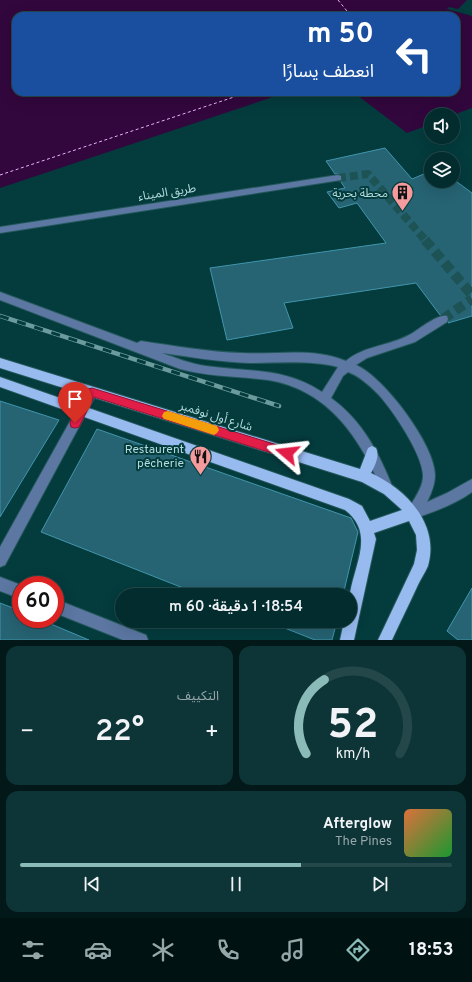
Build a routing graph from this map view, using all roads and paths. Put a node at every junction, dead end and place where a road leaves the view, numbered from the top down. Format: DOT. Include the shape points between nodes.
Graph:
graph roads {
  1 [pos="338,178"];
  2 [pos="0,230"];
  3 [pos="0,296"];
  4 [pos="443,319"];
  5 [pos="128,344"];
  6 [pos="0,362"];
  7 [pos="347,365"];
  8 [pos="0,382"];
  9 [pos="92,392"];
  10 [pos="325,398"];
  11 [pos="82,410"];
  12 [pos="372,452"];
  13 [pos="363,476"];
  14 [pos="472,485"];
  15 [pos="387,488"];
  16 [pos="413,513"];
  17 [pos="367,529"];
  18 [pos="0,560"];
  19 [pos="0,584"];
  20 [pos="12,589"];
  21 [pos="64,610"];
  22 [pos="141,640"];
  23 [pos="347,640"];
  24 [pos="385,640"];
  1 -- 2 [label="street, طريق الميناء"];
  3 -- 5 [label="street"];
  4 -- 7 [label="street" via="411,340 363,355"];
  5 -- 7 [label="street" via="233,358 314,358"];
  5 -- 10 [label="street" via="180,364 209,371 287,380"];
  6 -- 9 [label="main road, شارع أول نوفمبر"];
  7 -- 10 [label="street" via="339,373"];
  7 -- 16 [label="street" via="386,394 398,409 426,458 430,476 428,486 426,494"];
  8 -- 11 [label="main road"];
  9 -- 11 [label="street"];
  9 -- 13 [label="main road, شارع أول نوفمبر"];
  10 -- 12 [label="street" via="351,422"];
  11 -- 17 [label="main road" via="339,500 357,511"];
  11 -- 18 [label="street"];
  12 -- 13 [label="main road"];
  12 -- 15 [label="street"];
  13 -- 15 [label="main road, شارع أول نوفمبر"];
  14 -- 16 [label="street" via="437,505"];
  15 -- 16 [label="main road, شارع أول نوفمبر" via="399,496"];
  16 -- 17 [label="main road"];
  16 -- 24 [label="main road, شارع أول نوفمبر" via="421,530 421,564"];
  17 -- 23 [label="main road" via="368,550"];
  19 -- 20 [label="street"];
  21 -- 22 [label="street"];
}
